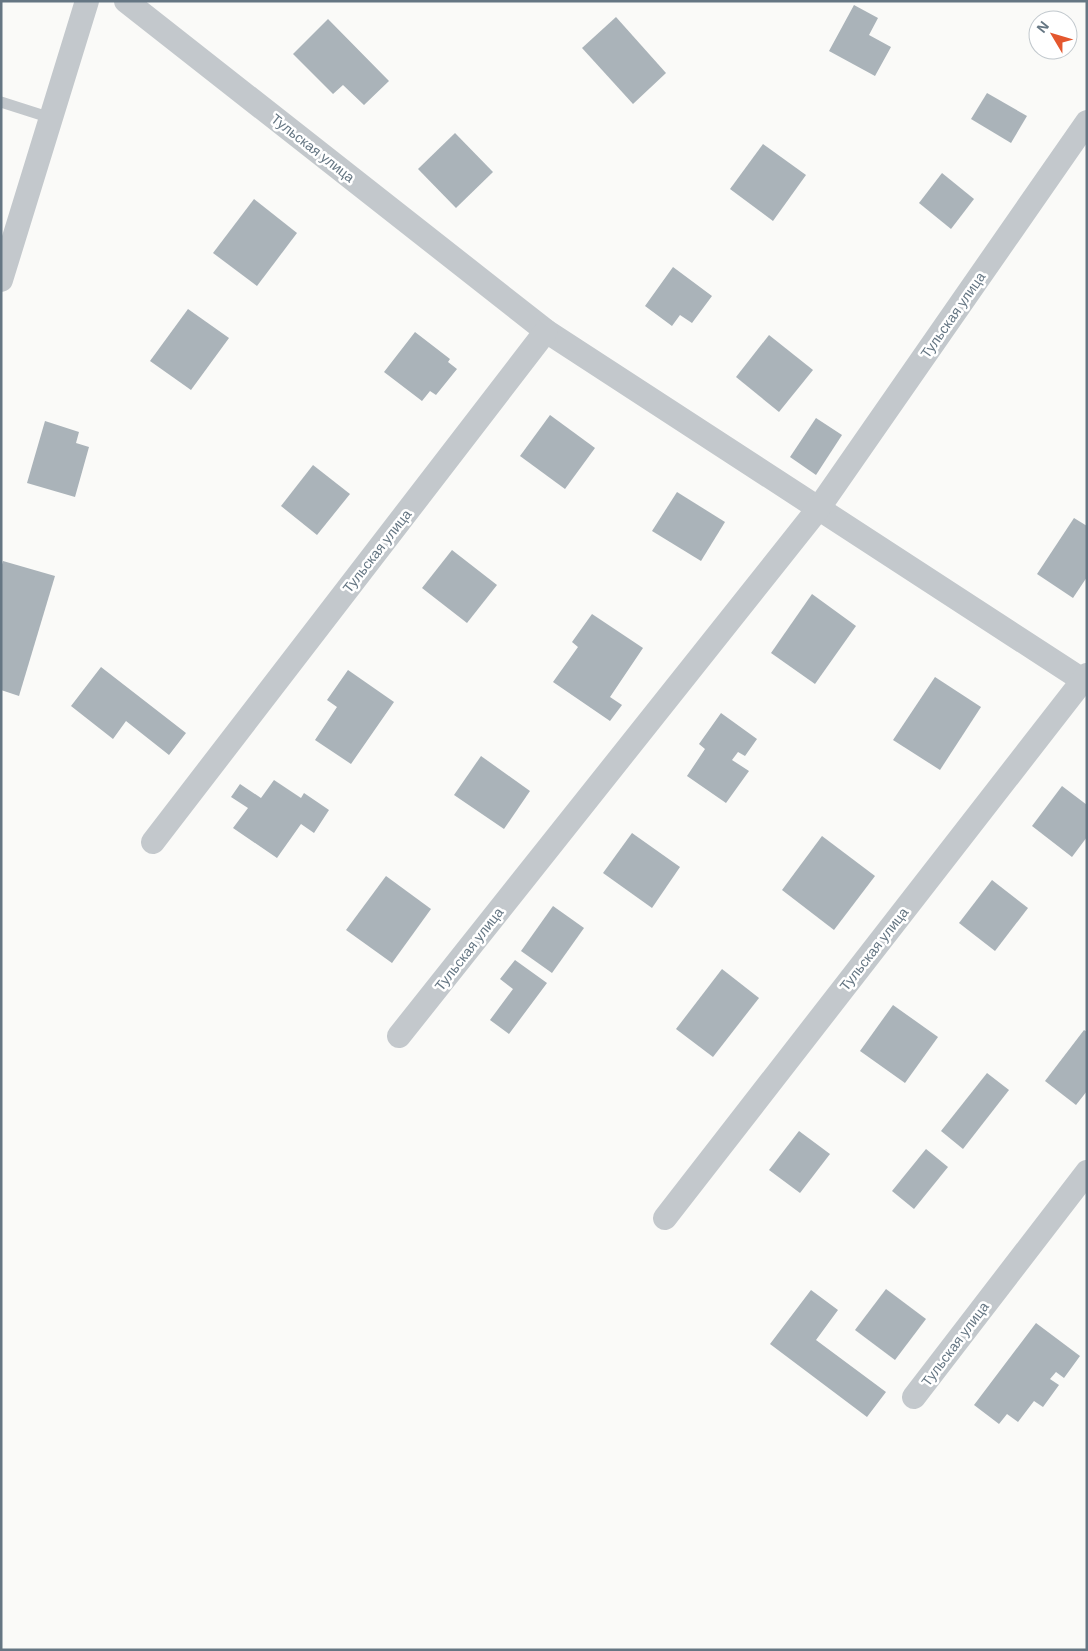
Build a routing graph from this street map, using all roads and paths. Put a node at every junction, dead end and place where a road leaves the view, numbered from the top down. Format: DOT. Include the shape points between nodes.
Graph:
graph roads {
  1 [pos="87,1"];
  2 [pos="126,1"];
  3 [pos="1,102"];
  4 [pos="51,118"];
  5 [pos="1087,122"];
  6 [pos="1,280"];
  7 [pos="546,331"];
  8 [pos="818,509"];
  9 [pos="1085,680"];
  10 [pos="152,842"];
  11 [pos="399,1036"];
  12 [pos="1087,1172"];
  13 [pos="665,1218"];
  14 [pos="914,1397"];
  1 -- 4 [label="street"];
  2 -- 7 [label="street, Тульская улица"];
  3 -- 4 [label="lane"];
  4 -- 6 [label="street"];
  5 -- 8 [label="street, Тульская улица"];
  7 -- 8 [label="street, Тульская улица"];
  7 -- 10 [label="street, Тульская улица"];
  8 -- 9 [label="street, Тульская улица"];
  8 -- 11 [label="street, Тульская улица"];
  9 -- 13 [label="street, Тульская улица"];
  12 -- 14 [label="street, Тульская улица"];
}
